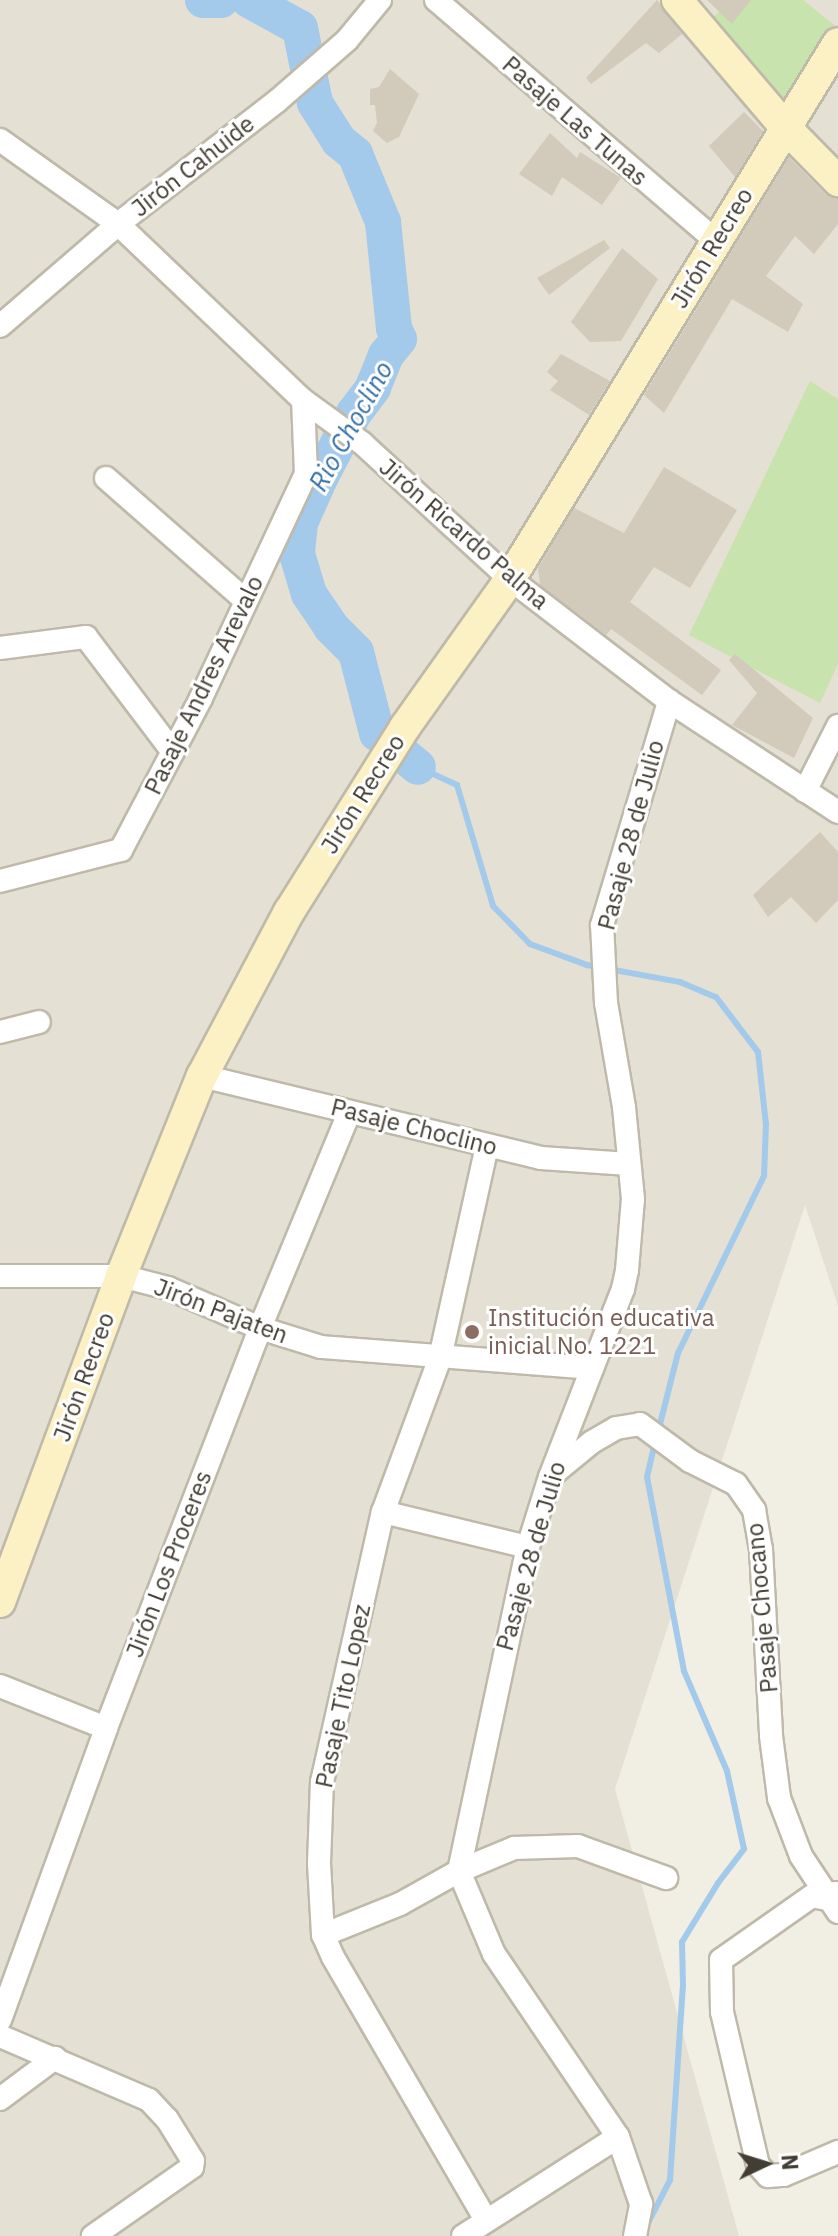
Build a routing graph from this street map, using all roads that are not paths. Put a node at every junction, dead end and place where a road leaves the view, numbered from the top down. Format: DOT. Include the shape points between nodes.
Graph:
graph roads {
  1 [pos="380,0"];
  2 [pos="436,0"];
  3 [pos="677,0"];
  4 [pos="838,43"];
  5 [pos="785,127"];
  6 [pos="0,140"];
  7 [pos="838,181"];
  8 [pos="118,224"];
  9 [pos="716,241"];
  10 [pos="0,326"];
  11 [pos="303,400"];
  12 [pos="106,478"];
  13 [pos="510,579"];
  14 [pos="245,600"];
  15 [pos="0,648"];
  16 [pos="669,701"];
  17 [pos="838,726"];
  18 [pos="173,752"];
  19 [pos="805,791"];
  20 [pos="838,812"];
  21 [pos="0,881"];
  22 [pos="39,1022"];
  23 [pos="0,1032"];
  24 [pos="202,1076"];
  25 [pos="349,1113"];
  26 [pos="487,1146"];
  27 [pos="629,1164"];
  28 [pos="0,1276"];
  29 [pos="121,1276"];
  30 [pos="260,1328"];
  31 [pos="440,1358"];
  32 [pos="592,1368"];
  33 [pos="550,1477"];
  34 [pos="383,1512"];
  35 [pos="528,1547"];
  36 [pos="0,1602"];
  37 [pos="0,1686"];
  38 [pos="106,1728"];
  39 [pos="459,1871"];
  40 [pos="666,1878"];
  41 [pos="834,1901"];
  42 [pos="323,1935"];
  43 [pos="0,2020"];
  44 [pos="0,2036"];
  45 [pos="55,2058"];
  46 [pos="0,2099"];
  47 [pos="618,2137"];
  48 [pos="838,2152"];
  49 [pos="486,2220"];
  50 [pos="93,2236"];
  51 [pos="463,2236"];
  52 [pos="635,2236"];
  1 -- 8 [label="street, Jirón Cahuide" via="347,40 276,102"];
  2 -- 9 [label="street, Pasaje Las Tunas"];
  3 -- 5 [label="main road"];
  4 -- 5 [label="main road, Jirón Recreo"];
  5 -- 7 [label="main road"];
  5 -- 9 [label="main road, Jirón Recreo"];
  6 -- 8 [label="street, Jirón Ricardo Palma"];
  8 -- 10 [label="street, Jirón Cahuide"];
  8 -- 11 [label="street, Jirón Ricardo Palma"];
  9 -- 13 [label="main road, Jirón Recreo"];
  11 -- 13 [label="street, Jirón Ricardo Palma" via="362,443"];
  11 -- 14 [label="street, Pasaje Andres Arevalo" via="308,470"];
  12 -- 14 [label="street"];
  13 -- 16 [label="street, Jirón Ricardo Palma"];
  13 -- 24 [label="main road, Jirón Recreo" via="405,727 289,912"];
  14 -- 18 [label="street, Pasaje Andres Arevalo"];
  15 -- 18 [label="street" via="86,637"];
  16 -- 19 [label="street, Jirón Ricardo Palma"];
  16 -- 27 [label="street, Pasaje 28 de Julio" via="602,925 606,1003"];
  17 -- 19 [label="street"];
  18 -- 21 [label="street, Pasaje Andres Arevalo" via="120,851"];
  19 -- 20 [label="street, Jirón Ricardo Palma"];
  22 -- 23 [label="street"];
  24 -- 25 [label="street, Pasaje Choclino"];
  24 -- 29 [label="main road, Jirón Recreo"];
  25 -- 26 [label="street, Pasaje Choclino"];
  25 -- 30 [label="street, Jirón Los Proceres"];
  26 -- 27 [label="street, Pasaje Choclino" via="541,1158"];
  26 -- 31 [label="street, Pasaje Tito Lopez"];
  27 -- 32 [label="street, Pasaje 28 de Julio" via="633,1208 627,1270"];
  28 -- 29 [label="street, Jirón Pajaten"];
  29 -- 30 [label="street, Jirón Pajaten" via="168,1288"];
  29 -- 36 [label="main road, Jirón Recreo"];
  30 -- 31 [label="street, Jirón Pajaten" via="321,1347"];
  30 -- 38 [label="street, Jirón Los Proceres"];
  31 -- 32 [label="street, Jirón Pajaten"];
  31 -- 34 [label="street, Pasaje Tito Lopez"];
  32 -- 33 [label="street, Pasaje 28 de Julio"];
  33 -- 35 [label="street, Pasaje 28 de Julio"];
  33 -- 41 [label="street, Pasaje Chocano" via="604,1435 640,1424 690,1461 736,1484 754,1510 779,1798 801,1856"];
  34 -- 35 [label="street"];
  34 -- 42 [label="street, Pasaje Tito Lopez" via="322,1782"];
  35 -- 39 [label="street, Pasaje 28 de Julio"];
  37 -- 38 [label="street"];
  38 -- 43 [label="street, Jirón Los Proceres"];
  39 -- 40 [label="street" via="514,1848 578,1846"];
  39 -- 42 [label="street" via="400,1904"];
  39 -- 47 [label="street" via="494,1954"];
  41 -- 48 [label="street" via="812,1896 721,1960 722,2012 758,2165 768,2176 784,2175"];
  42 -- 49 [label="street, Pasaje Tito Lopez"];
  44 -- 45 [label="street"];
  45 -- 46 [label="street"];
  45 -- 50 [label="street" via="149,2100 167,2119 193,2164"];
  47 -- 49 [label="street"];
  47 -- 52 [label="street" via="641,2204"];
  49 -- 51 [label="street"];
}
